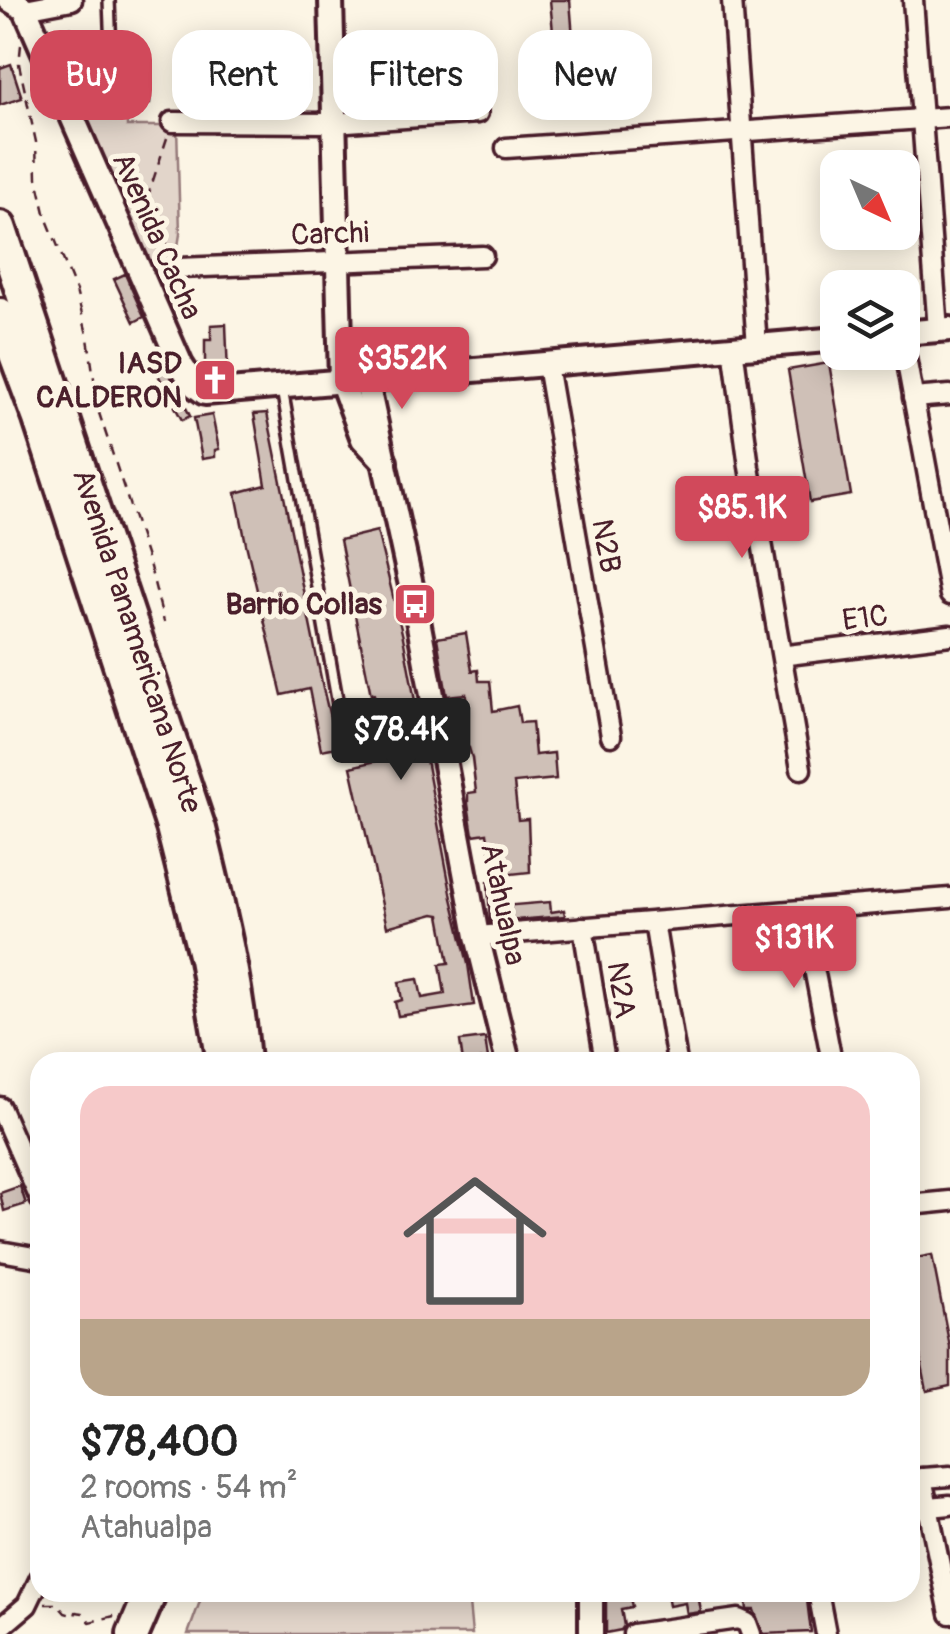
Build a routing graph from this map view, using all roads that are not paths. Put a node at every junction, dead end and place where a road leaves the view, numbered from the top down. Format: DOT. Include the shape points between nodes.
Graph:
graph roads {
  1 [pos="72,0"];
  2 [pos="109,0"];
  3 [pos="331,0"];
  4 [pos="732,0"];
  5 [pos="913,0"];
  6 [pos="18,4"];
  7 [pos="111,30"];
  8 [pos="950,116"];
  9 [pos="922,118"];
  10 [pos="376,120"];
  11 [pos="172,122"];
  12 [pos="333,123"];
  13 [pos="740,130"];
  14 [pos="506,148"];
  15 [pos="0,226"];
  16 [pos="483,256"];
  17 [pos="336,261"];
  18 [pos="179,268"];
  19 [pos="0,314"];
  20 [pos="944,330"];
  21 [pos="820,340"];
  22 [pos="745,346"];
  23 [pos="547,365"];
  24 [pos="908,370"];
  25 [pos="366,378"];
  26 [pos="341,380"];
  27 [pos="281,386"];
  28 [pos="950,397"];
  29 [pos="913,398"];
  30 [pos="386,462"];
  31 [pos="950,595"];
  32 [pos="950,635"];
  33 [pos="788,656"];
  34 [pos="611,736"];
  35 [pos="346,750"];
  36 [pos="801,769"];
  37 [pos="950,898"];
  38 [pos="804,911"];
  39 [pos="654,922"];
  40 [pos="583,927"];
  41 [pos="477,936"];
  42 [pos="221,1052"];
  43 [pos="243,1052"];
  44 [pos="506,1052"];
  45 [pos="603,1052"];
  46 [pos="676,1052"];
  47 [pos="830,1052"];
  48 [pos="0,1106"];
  49 [pos="30,1176"];
  50 [pos="950,1201"];
  51 [pos="920,1203"];
  52 [pos="0,1252"];
  53 [pos="30,1256"];
  54 [pos="920,1476"];
  55 [pos="950,1476"];
  56 [pos="950,1505"];
  57 [pos="920,1508"];
  58 [pos="920,1511"];
  59 [pos="30,1599"];
  60 [pos="149,1602"];
  61 [pos="164,1602"];
  62 [pos="591,1602"];
  63 [pos="820,1602"];
  64 [pos="949,1602"];
  65 [pos="0,1628"];
  66 [pos="142,1630"];
  67 [pos="591,1634"];
  68 [pos="632,1634"];
  69 [pos="751,1634"];
  70 [pos="826,1634"];
  1 -- 6 [label="street"];
  2 -- 7 [label="lane"];
  3 -- 12 [label="street, Atahualpa"];
  4 -- 13 [label="street"];
  5 -- 9 [label="street"];
  6 -- 27 [label="street, Avenida Cacha" via="187,376 207,393"];
  8 -- 9 [label="street"];
  9 -- 13 [label="street"];
  9 -- 20 [label="street"];
  10 -- 12 [label="street"];
  11 -- 12 [label="street"];
  12 -- 17 [label="street, Atahualpa"];
  13 -- 14 [label="street"];
  13 -- 22 [label="street"];
  15 -- 43 [label="highway, Avenida Panamericana Norte" via="200,830"];
  16 -- 17 [label="street, Carchi"];
  17 -- 18 [label="street, Carchi"];
  17 -- 26 [label="street, Atahualpa"];
  19 -- 42 [label="highway, Avenida Panamericana Norte" via="172,827"];
  21 -- 22 [label="street, Avenida Cacha"];
  22 -- 23 [label="street, Avenida Cacha"];
  22 -- 36 [label="street" via="749,467"];
  23 -- 25 [label="street, Avenida Cacha"];
  23 -- 34 [label="street, N2B"];
  24 -- 29 [label="street"];
  25 -- 26 [label="street, Avenida Cacha"];
  25 -- 30 [label="street, Atahualpa"];
  26 -- 27 [label="street, Avenida Cacha"];
  26 -- 30 [label="street, Atahualpa" via="363,439"];
  27 -- 35 [label="lane"];
  28 -- 29 [label="street"];
  29 -- 31 [label="street"];
  30 -- 41 [label="street, Atahualpa"];
  32 -- 33 [label="street, E1C"];
  37 -- 38 [label="street"];
  38 -- 39 [label="street"];
  38 -- 47 [label="street"];
  39 -- 40 [label="street"];
  39 -- 46 [label="street"];
  40 -- 41 [label="street"];
  40 -- 45 [label="street, N2A"];
  41 -- 44 [label="street, Atahualpa"];
  48 -- 49 [label="street"];
  50 -- 51 [label="street"];
  52 -- 53 [label="street"];
  54 -- 55 [label="street"];
  56 -- 57 [label="street"];
  58 -- 64 [label="street"];
  59 -- 65 [label="street"];
  60 -- 66 [label="highway"];
  61 -- 66 [label="highway"];
  62 -- 67 [label="street"];
  63 -- 70 [label="street"];
  68 -- 69 [label="street" via="738,1619"];
}
